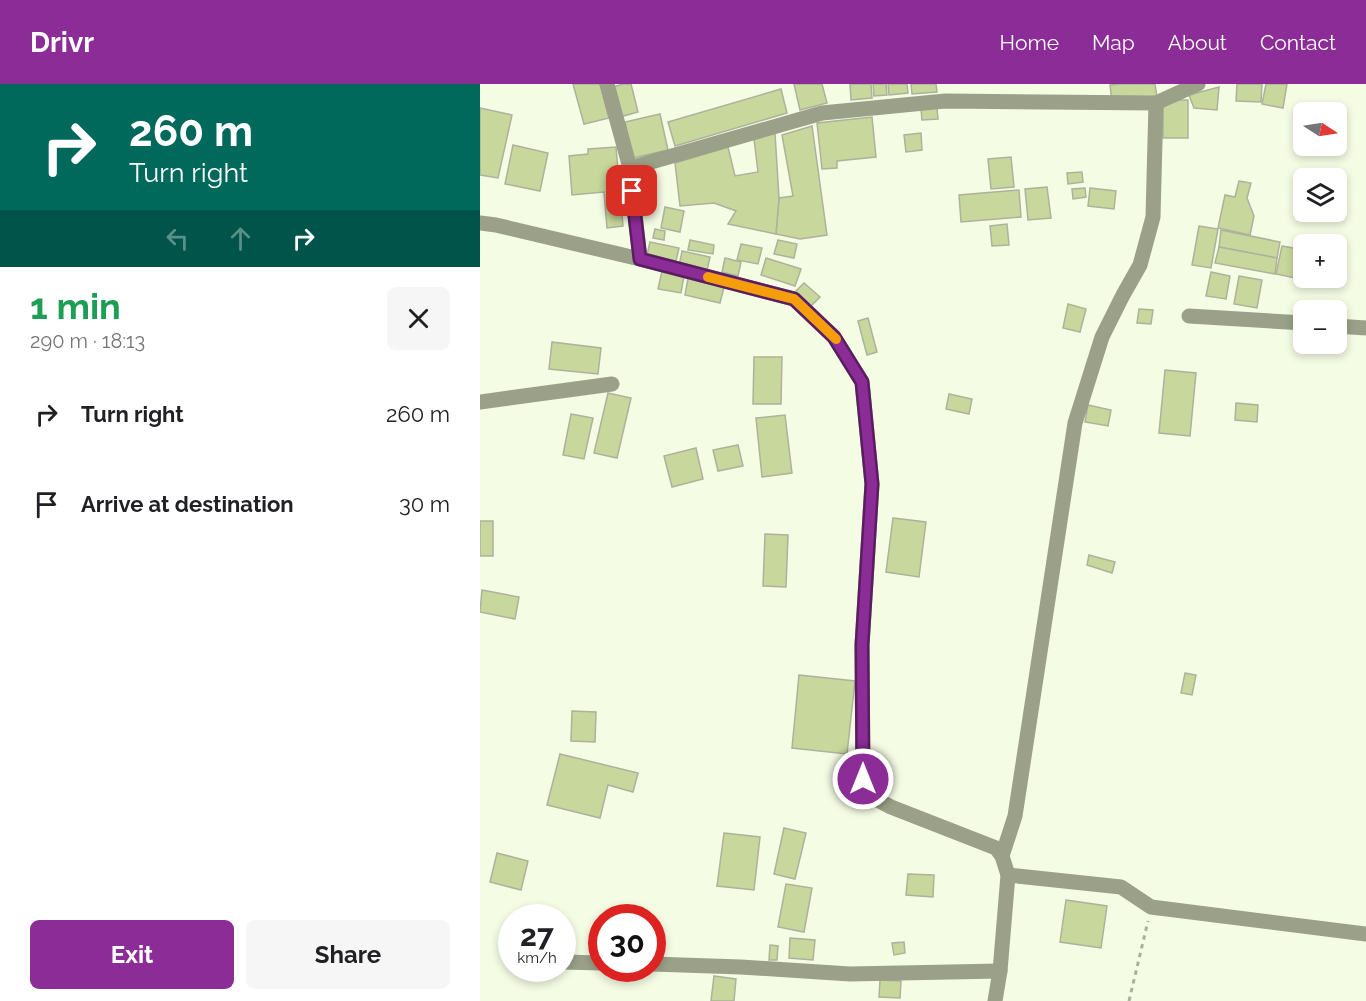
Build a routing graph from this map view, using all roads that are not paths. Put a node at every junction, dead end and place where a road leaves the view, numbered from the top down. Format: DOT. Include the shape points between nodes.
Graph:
graph roads {
  1 [pos="608,84"];
  2 [pos="1198,84"];
  3 [pos="1155,103"];
  4 [pos="630,168"];
  5 [pos="480,223"];
  6 [pos="640,259"];
  7 [pos="1189,316"];
  8 [pos="1293,323"];
  9 [pos="1347,327"];
  10 [pos="1366,328"];
  11 [pos="612,384"];
  12 [pos="480,402"];
  13 [pos="1002,856"];
  14 [pos="1008,875"];
  15 [pos="1366,934"];
  16 [pos="666,964"];
  17 [pos="999,971"];
  18 [pos="995,1001"];
  1 -- 4 [label="street"];
  2 -- 3 [label="street"];
  3 -- 4 [label="street" via="945,101 822,113"];
  3 -- 13 [label="street" via="1153,217 1140,266 1102,337 1075,423 1016,816"];
  4 -- 6 [label="street"];
  5 -- 6 [label="street"];
  6 -- 13 [label="street" via="794,299 834,337 862,382 872,484 862,645 863,779 874,798 996,848"];
  7 -- 8 [label="street"];
  9 -- 10 [label="street"];
  11 -- 12 [label="street"];
  13 -- 14 [label="street"];
  14 -- 15 [label="street" via="1121,887 1151,907"];
  14 -- 17 [label="street"];
  16 -- 17 [label="street" via="850,974"];
  17 -- 18 [label="street"];
}
